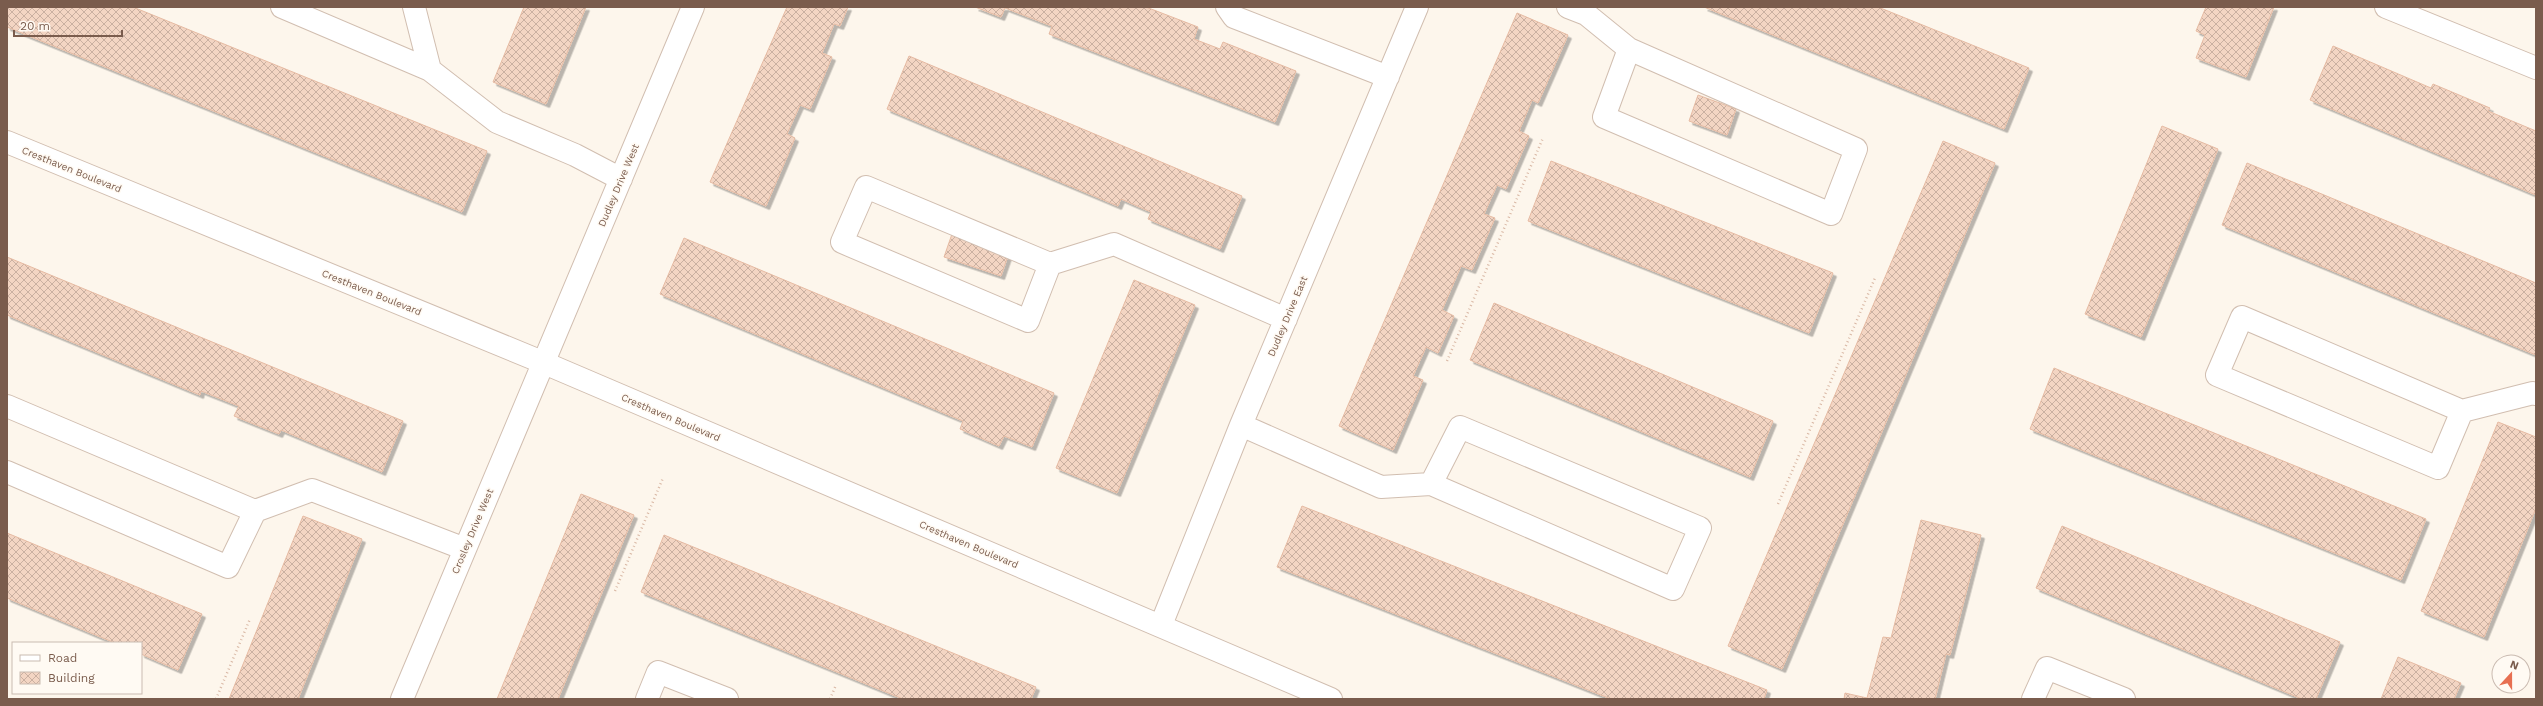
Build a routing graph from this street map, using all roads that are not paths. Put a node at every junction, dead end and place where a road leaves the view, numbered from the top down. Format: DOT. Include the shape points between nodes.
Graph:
graph roads {
  1 [pos="282,7"];
  2 [pos="414,7"];
  3 [pos="693,7"];
  4 [pos="1227,7"];
  5 [pos="1417,7"];
  6 [pos="1568,7"];
  7 [pos="2386,7"];
  8 [pos="1629,49"];
  9 [pos="2536,68"];
  10 [pos="430,70"];
  11 [pos="1388,77"];
  12 [pos="7,142"];
  13 [pos="620,179"];
  14 [pos="1050,264"];
  15 [pos="1286,319"];
  16 [pos="542,362"];
  17 [pos="2536,394"];
  18 [pos="7,406"];
  19 [pos="2462,411"];
  20 [pos="1241,425"];
  21 [pos="7,472"];
  22 [pos="1431,484"];
  23 [pos="255,511"];
  24 [pos="465,549"];
  25 [pos="1161,625"];
  26 [pos="402,699"];
  27 [pos="647,699"];
  28 [pos="727,699"];
  29 [pos="1331,699"];
  30 [pos="2033,699"];
  31 [pos="2124,699"];
  1 -- 10 [label="street"];
  2 -- 10 [label="street"];
  3 -- 13 [label="street, Dudley Drive West"];
  4 -- 11 [label="street" via="1234,17"];
  5 -- 11 [label="street, Dudley Drive East"];
  6 -- 8 [label="street" via="1586,14"];
  7 -- 9 [label="street"];
  8 -- 8 [label="street" via="1604,117 1831,214 1856,149"];
  10 -- 13 [label="street" via="497,122 575,155"];
  11 -- 15 [label="street, Dudley Drive East"];
  12 -- 16 [label="street, Cresthaven Boulevard"];
  13 -- 16 [label="street, Dudley Drive West"];
  14 -- 14 [label="street" via="866,187 842,242 1028,321"];
  14 -- 15 [label="street" via="1114,244"];
  15 -- 20 [label="street, Dudley Drive East"];
  16 -- 24 [label="street, Crosley Drive West"];
  16 -- 25 [label="street, Cresthaven Boulevard"];
  17 -- 19 [label="street"];
  18 -- 23 [label="street"];
  19 -- 19 [label="street" via="2242,317 2217,375 2438,468"];
  20 -- 22 [label="street" via="1381,487"];
  20 -- 25 [label="street, Dudley Drive East"];
  21 -- 23 [label="street" via="228,567"];
  22 -- 22 [label="street" via="1673,589 1700,528 1460,427"];
  23 -- 24 [label="street" via="312,490"];
  24 -- 26 [label="street, Crosley Drive West"];
  25 -- 29 [label="street, Cresthaven Boulevard"];
  27 -- 28 [label="street" via="658,672"];
  30 -- 31 [label="street" via="2047,668"];
}
